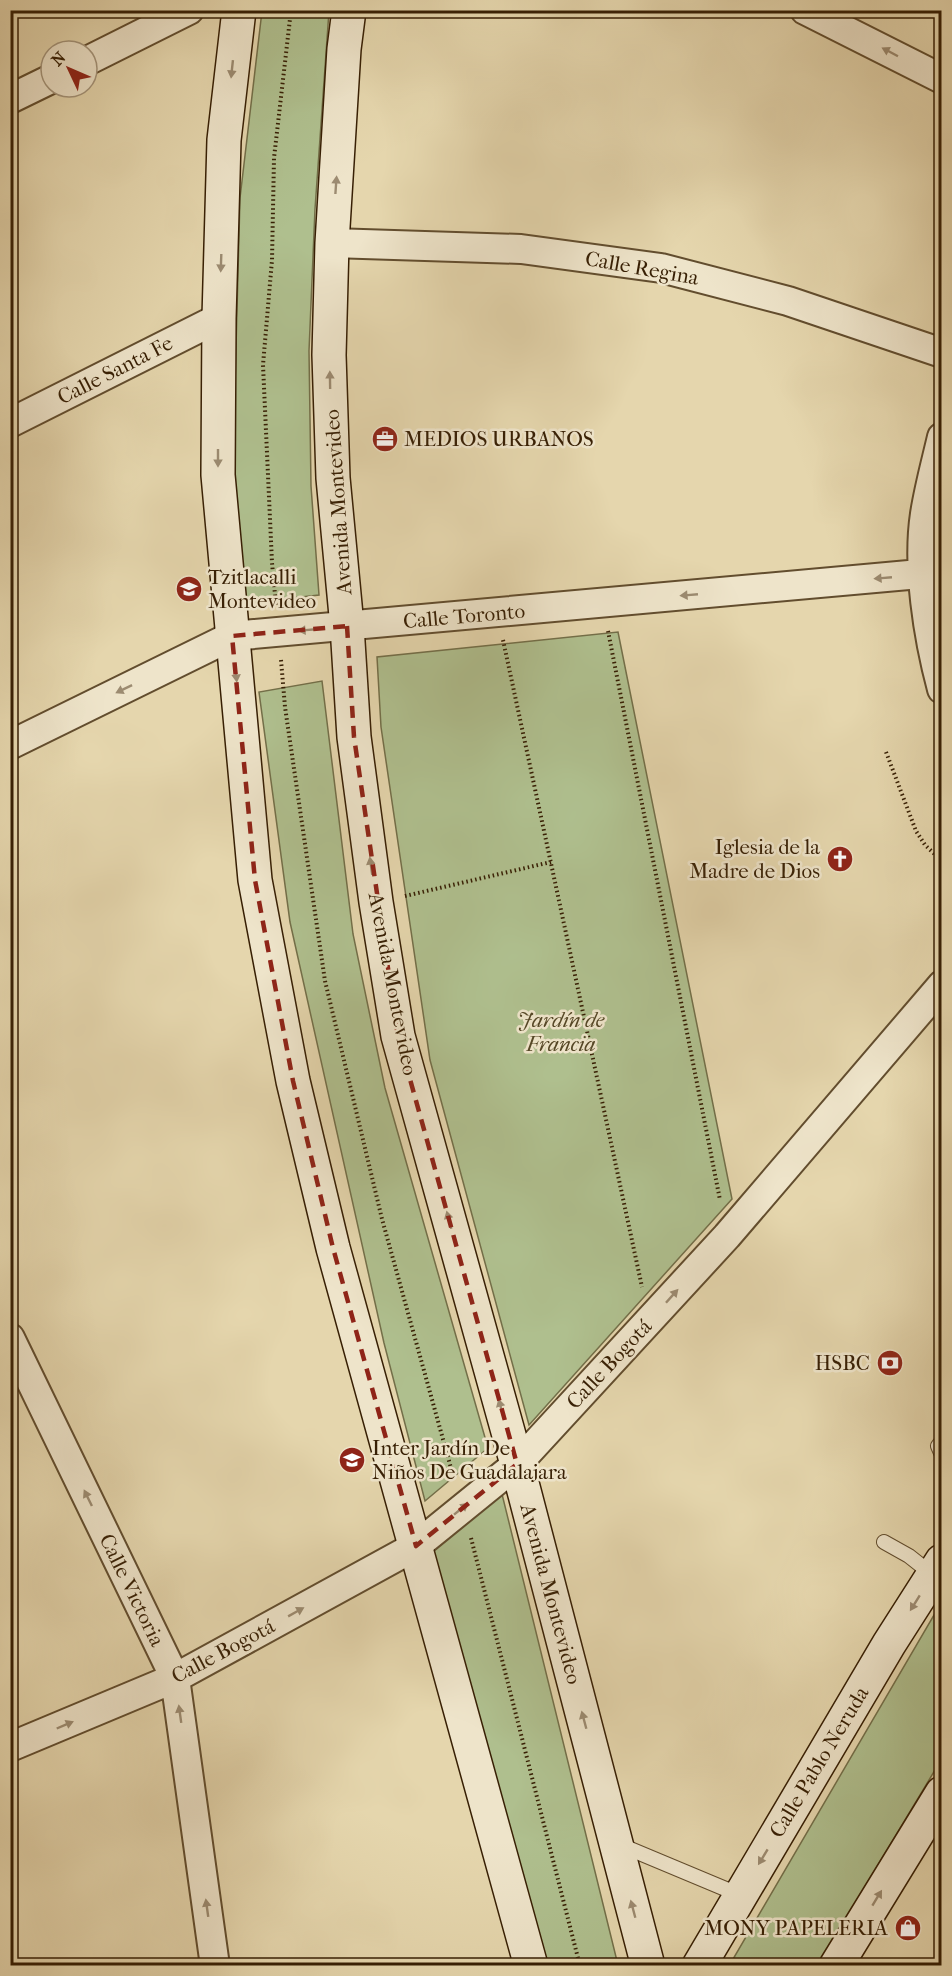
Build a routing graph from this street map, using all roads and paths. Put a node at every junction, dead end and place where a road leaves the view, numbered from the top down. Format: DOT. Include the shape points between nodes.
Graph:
graph roads {
  1 [pos="189,10"];
  2 [pos="239,10"];
  3 [pos="349,10"];
  4 [pos="805,10"];
  5 [pos="99,55"];
  6 [pos="942,80"];
  7 [pos="39,85"];
  8 [pos="10,99"];
  9 [pos="332,243"];
  10 [pos="219,318"];
  11 [pos="942,353"];
  12 [pos="10,423"];
  13 [pos="942,437"];
  14 [pos="932,573"];
  15 [pos="602,603"];
  16 [pos="497,613"];
  17 [pos="347,626"];
  18 [pos="232,636"];
  19 [pos="942,688"];
  20 [pos="10,745"];
  21 [pos="886,752"];
  22 [pos="942,861"];
  23 [pos="551,862"];
  24 [pos="376,902"];
  25 [pos="942,985"];
  26 [pos="727,1236"];
  27 [pos="649,1321"];
  28 [pos="10,1338"];
  29 [pos="942,1441"];
  30 [pos="942,1455"];
  31 [pos="516,1464"];
  32 [pos="884,1542"];
  33 [pos="416,1546"];
  34 [pos="937,1568"];
  35 [pos="175,1678"];
  36 [pos="10,1747"];
  37 [pos="942,1793"];
  38 [pos="616,1843"];
  39 [pos="740,1895"];
  40 [pos="215,1965"];
  41 [pos="531,1965"];
  42 [pos="648,1965"];
  43 [pos="699,1965"];
  44 [pos="836,1965"];
  1 -- 5 [label="street"];
  2 -- 10 [label="street, one-way" via="224,140"];
  9 -- 3 [label="street, Avenida Montevideo, one-way"];
  6 -- 4 [label="street, one-way"];
  7 -- 8 [label="street"];
  9 -- 11 [label="street, Calle Regina" via="521,249 661,268 788,301"];
  17 -- 9 [label="street, Avenida Montevideo, one-way" via="333,478 329,355"];
  10 -- 12 [label="street, Calle Santa Fe"];
  10 -- 18 [label="street, one-way" via="218,475"];
  13 -- 14 [label="street" via="925,515"];
  14 -- 15 [label="street, Calle Toronto, one-way"];
  14 -- 19 [label="street" via="925,602"];
  15 -- 16 [label="street, Calle Toronto"];
  15 -- 26 [label="path"];
  16 -- 17 [label="street, Calle Toronto"];
  16 -- 23 [label="path"];
  17 -- 18 [label="street, Calle Toronto, one-way"];
  24 -- 17 [label="street, Avenida Montevideo, one-way" via="354,737"];
  18 -- 20 [label="street, Calle Toronto, one-way"];
  18 -- 33 [label="street, one-way" via="255,880 293,1081 333,1248"];
  21 -- 22 [label="path" via="916,831"];
  23 -- 24 [label="path"];
  23 -- 27 [label="path"];
  31 -- 24 [label="street, Avenida Montevideo, one-way" via="398,1036"];
  25 -- 26 [label="street, Calle Bogotá"];
  27 -- 26 [label="street, Calle Bogotá, one-way"];
  27 -- 31 [label="street, Calle Bogotá"];
  35 -- 28 [label="street, Calle Victoria, one-way"];
  29 -- 30 [label="lane" via="938,1446"];
  33 -- 31 [label="street, Calle Bogotá, one-way"];
  38 -- 31 [label="street, Avenida Montevideo, one-way"];
  32 -- 34 [label="lane"];
  35 -- 33 [label="street, Calle Bogotá, one-way"];
  33 -- 41 [label="street"];
  34 -- 39 [label="street, Calle Pablo Neruda, one-way"];
  36 -- 35 [label="street, Calle Bogotá, one-way"];
  40 -- 35 [label="street, Calle Victoria, one-way"];
  44 -- 37 [label="street, one-way"];
  38 -- 39 [label="lane"];
  42 -- 38 [label="street, Avenida Montevideo, one-way"];
  39 -- 43 [label="street, Calle Pablo Neruda"];
}
